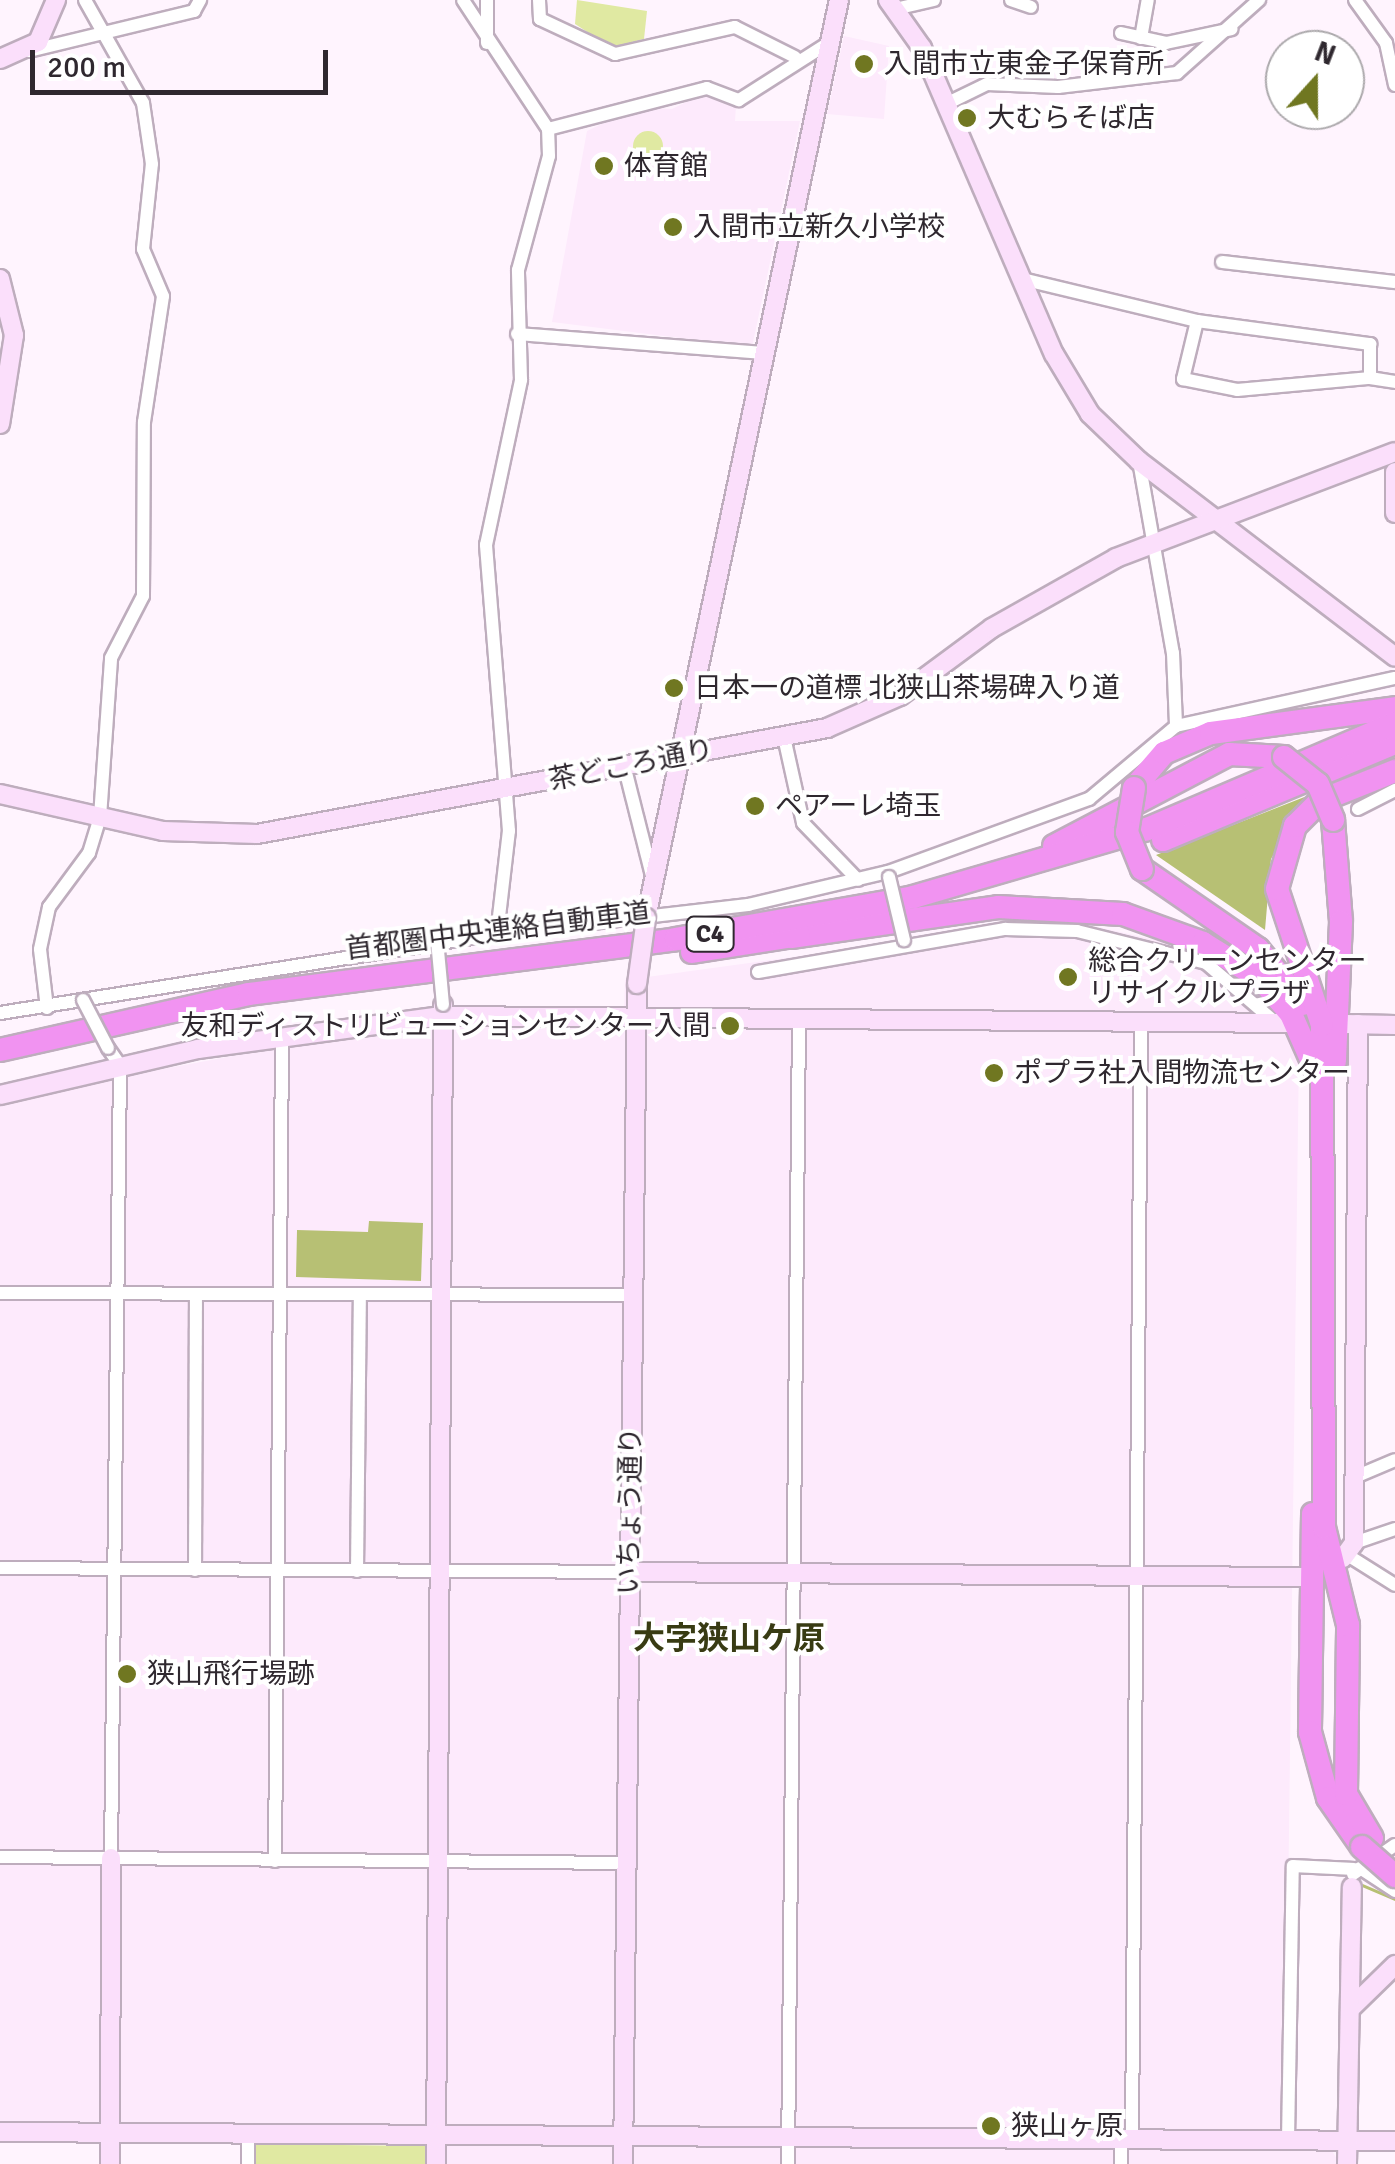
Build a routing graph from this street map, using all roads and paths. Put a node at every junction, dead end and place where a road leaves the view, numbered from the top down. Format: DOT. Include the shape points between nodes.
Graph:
graph roads {
  1 [pos="56,0"];
  2 [pos="84,0"];
  3 [pos="200,0"];
  4 [pos="463,0"];
  5 [pos="487,0"];
  6 [pos="539,0"];
  7 [pos="839,0"];
  8 [pos="934,0"];
  9 [pos="1010,0"];
  10 [pos="1148,0"];
  11 [pos="1259,0"];
  12 [pos="1355,0"];
  13 [pos="892,4"];
  14 [pos="1032,7"];
  15 [pos="1232,29"];
  16 [pos="1121,33"];
  17 [pos="110,34"];
  18 [pos="1141,38"];
  19 [pos="830,42"];
  20 [pos="486,45"];
  21 [pos="26,51"];
  22 [pos="795,58"];
  23 [pos="0,59"];
  24 [pos="1395,85"];
  25 [pos="948,102"];
  26 [pos="548,130"];
  27 [pos="1222,262"];
  28 [pos="0,279"];
  29 [pos="1022,279"];
  30 [pos="1395,282"];
  31 [pos="1197,322"];
  32 [pos="517,334"];
  33 [pos="764,353"];
  34 [pos="1370,378"];
  35 [pos="1395,382"];
  36 [pos="0,424"];
  37 [pos="1395,452"];
  38 [pos="1139,462"];
  39 [pos="1395,472"];
  40 [pos="1395,513"];
  41 [pos="1215,520"];
  42 [pos="1153,542"];
  43 [pos="1395,657"];
  44 [pos="1395,678"];
  45 [pos="1395,708"];
  46 [pos="1395,722"];
  47 [pos="1176,726"];
  48 [pos="784,737"];
  49 [pos="1395,743"];
  50 [pos="680,754"];
  51 [pos="624,766"];
  52 [pos="1395,771"];
  53 [pos="1395,790"];
  54 [pos="502,791"];
  55 [pos="0,794"];
  56 [pos="1358,808"];
  57 [pos="100,818"];
  58 [pos="888,875"];
  59 [pos="652,876"];
  60 [pos="858,880"];
  61 [pos="816,917"];
  62 [pos="646,918"];
  63 [pos="496,934"];
  64 [pos="791,937"];
  65 [pos="437,940"];
  66 [pos="905,943"];
  67 [pos="758,972"];
  68 [pos="83,1000"];
  69 [pos="48,1008"];
  70 [pos="442,1010"];
  71 [pos="0,1013"];
  72 [pos="635,1017"];
  73 [pos="799,1021"];
  74 [pos="1141,1023"];
  75 [pos="1281,1023"];
  76 [pos="1395,1025"];
  77 [pos="282,1035"];
  78 [pos="0,1050"];
  79 [pos="120,1065"];
  80 [pos="0,1066"];
  81 [pos="1317,1073"];
  82 [pos="0,1095"];
  83 [pos="1324,1124"];
  84 [pos="0,1293"];
  85 [pos="115,1295"];
  86 [pos="279,1295"];
  87 [pos="360,1295"];
  88 [pos="435,1295"];
  89 [pos="632,1295"];
  90 [pos="196,1296"];
  91 [pos="1395,1460"];
  92 [pos="1355,1476"];
  93 [pos="1395,1529"];
  94 [pos="1349,1552"];
  95 [pos="0,1568"];
  96 [pos="115,1570"];
  97 [pos="196,1570"];
  98 [pos="277,1570"];
  99 [pos="357,1571"];
  100 [pos="434,1572"];
  101 [pos="629,1572"];
  102 [pos="1138,1572"];
  103 [pos="796,1574"];
  104 [pos="1302,1577"];
  105 [pos="1395,1585"];
  106 [pos="1395,1845"];
  107 [pos="0,1857"];
  108 [pos="111,1858"];
  109 [pos="1395,1858"];
  110 [pos="275,1861"];
  111 [pos="438,1862"];
  112 [pos="626,1862"];
  113 [pos="1360,1862"];
  114 [pos="1395,1876"];
  115 [pos="1395,1891"];
  116 [pos="1395,1965"];
  117 [pos="1351,2008"];
  118 [pos="0,2132"];
  119 [pos="111,2132"];
  120 [pos="248,2132"];
  121 [pos="436,2134"];
  122 [pos="624,2134"];
  123 [pos="788,2136"];
  124 [pos="1127,2138"];
  125 [pos="1288,2140"];
  126 [pos="1347,2140"];
  127 [pos="1395,2141"];
  128 [pos="110,2164"];
  129 [pos="248,2164"];
  130 [pos="436,2164"];
  131 [pos="623,2164"];
  132 [pos="788,2164"];
  133 [pos="1121,2164"];
  134 [pos="1347,2164"];
  1 -- 21 [label="street"];
  2 -- 17 [label="street"];
  3 -- 17 [label="street" via="194,11"];
  4 -- 20 [label="street"];
  5 -- 20 [label="street"];
  6 -- 22 [label="street" via="540,18 615,54 735,27"];
  7 -- 19 [label="street, いちょう通り"];
  8 -- 13 [label="street"];
  9 -- 14 [label="street"];
  10 -- 18 [label="street"];
  11 -- 15 [label="street"];
  12 -- 24 [label="street" via="1386,44"];
  13 -- 25 [label="street"];
  15 -- 18 [label="street" via="1175,43"];
  15 -- 25 [label="street" via="1177,73 1058,87 999,83"];
  16 -- 18 [label="street"];
  17 -- 21 [label="street"];
  17 -- 57 [label="street" via="146,114 152,178 143,249 162,296 144,422 143,596 111,658"];
  19 -- 22 [label="street"];
  19 -- 33 [label="street, いちょう通り"];
  20 -- 26 [label="street"];
  21 -- 23 [label="street"];
  22 -- 26 [label="street" via="739,100 707,88"];
  25 -- 29 [label="street"];
  26 -- 32 [label="street" via="546,173 518,270"];
  27 -- 30 [label="street"];
  28 -- 36 [label="street" via="14,334"];
  29 -- 31 [label="street"];
  29 -- 38 [label="street" via="1073,390"];
  31 -- 34 [label="street" via="1370,344"];
  31 -- 34 [label="street" via="1183,379 1237,390"];
  32 -- 33 [label="street"];
  32 -- 54 [label="street" via="521,380 486,545"];
  33 -- 50 [label="street, いちょう通り"];
  34 -- 35 [label="street"];
  37 -- 41 [label="street, 茶どころ通り"];
  38 -- 41 [label="street"];
  38 -- 42 [label="street"];
  39 -- 40 [label="street"];
  41 -- 42 [label="street, 茶どころ通り"];
  41 -- 43 [label="street"];
  42 -- 47 [label="street"];
  42 -- 48 [label="street, 茶どころ通り" via="1017,612 900,696"];
  44 -- 47 [label="street"];
  45 -- 81 [label="highway, bridge" via="1211,734 1164,754 1134,788 1127,832 1142,869 1282,971 1316,1038"];
  46 -- 61 [label="highway, 首都圏中央連絡自動車道 / C4" via="1147,830"];
  47 -- 58 [label="street" via="1089,799"];
  48 -- 50 [label="street, 茶どころ通り"];
  48 -- 60 [label="street" via="803,823"];
  49 -- 64 [label="highway, 首都圏中央連絡自動車道 / C4" via="1228,816 1052,876"];
  50 -- 51 [label="street, 茶どころ通り"];
  50 -- 59 [label="street, いちょう通り"];
  51 -- 54 [label="street, 茶どころ通り"];
  51 -- 59 [label="street"];
  52 -- 83 [label="highway" via="1320,802 1281,858 1282,922 1322,1025"];
  53 -- 56 [label="street"];
  54 -- 57 [label="street, 茶どころ通り" via="381,804 257,834"];
  54 -- 63 [label="street" via="508,831"];
  55 -- 57 [label="street, 茶どころ通り"];
  57 -- 69 [label="street" via="88,853 48,906 40,949"];
  58 -- 60 [label="street"];
  58 -- 66 [label="street, bridge"];
  59 -- 62 [label="street, いちょう通り"];
  60 -- 62 [label="street"];
  61 -- 78 [label="highway, 首都圏中央連絡自動車道 / C4" via="250,994"];
  61 -- 83 [label="highway, bridge" via="1035,855 1229,754 1284,757 1318,784 1334,820 1340,997"];
  62 -- 63 [label="street"];
  62 -- 72 [label="street, いちょう通り, bridge"];
  63 -- 65 [label="street"];
  64 -- 80 [label="highway, 首都圏中央連絡自動車道 / C4" via="251,1009"];
  64 -- 81 [label="highway" via="998,907 1123,914 1203,942 1261,979 1291,1014"];
  65 -- 68 [label="street"];
  65 -- 70 [label="street, bridge"];
  66 -- 67 [label="street"];
  66 -- 75 [label="street" via="1005,930 1148,943 1206,963"];
  68 -- 69 [label="street"];
  68 -- 79 [label="street, bridge"];
  69 -- 71 [label="street"];
  70 -- 72 [label="street"];
  70 -- 77 [label="street"];
  70 -- 88 [label="street"];
  72 -- 73 [label="street"];
  72 -- 89 [label="street, いちょう通り"];
  73 -- 74 [label="street"];
  73 -- 103 [label="street"];
  74 -- 75 [label="street"];
  74 -- 102 [label="street"];
  76 -- 92 [label="street" via="1352,1024"];
  77 -- 79 [label="street"];
  77 -- 86 [label="street"];
  79 -- 82 [label="street"];
  79 -- 85 [label="street"];
  81 -- 113 [label="highway" via="1310,1732 1328,1798"];
  83 -- 113 [label="highway" via="1324,1527 1348,1625 1346,1794"];
  84 -- 85 [label="street"];
  85 -- 90 [label="street"];
  85 -- 96 [label="street"];
  86 -- 87 [label="street"];
  86 -- 90 [label="street"];
  86 -- 98 [label="street"];
  87 -- 88 [label="street"];
  87 -- 99 [label="street"];
  88 -- 89 [label="street"];
  88 -- 100 [label="street"];
  89 -- 101 [label="street, いちょう通り"];
  90 -- 97 [label="street"];
  91 -- 92 [label="street"];
  92 -- 94 [label="street"];
  93 -- 94 [label="street"];
  94 -- 105 [label="street"];
  95 -- 96 [label="street"];
  96 -- 97 [label="street"];
  96 -- 108 [label="street"];
  97 -- 98 [label="street"];
  98 -- 99 [label="street"];
  98 -- 110 [label="street"];
  99 -- 100 [label="street"];
  100 -- 101 [label="street"];
  100 -- 111 [label="street"];
  101 -- 103 [label="street"];
  101 -- 112 [label="street, いちょう通り"];
  102 -- 103 [label="street"];
  102 -- 104 [label="street"];
  102 -- 124 [label="street"];
  103 -- 123 [label="street"];
  106 -- 113 [label="street"];
  107 -- 108 [label="street"];
  108 -- 110 [label="street"];
  108 -- 119 [label="street"];
  109 -- 113 [label="highway"];
  110 -- 111 [label="street"];
  111 -- 112 [label="street"];
  111 -- 121 [label="street"];
  112 -- 122 [label="street, いちょう通り"];
  113 -- 114 [label="highway, bridge"];
  113 -- 115 [label="street"];
  113 -- 117 [label="street"];
  113 -- 125 [label="street" via="1292,1866"];
  116 -- 117 [label="street"];
  117 -- 126 [label="street"];
  118 -- 119 [label="street"];
  119 -- 120 [label="street"];
  119 -- 128 [label="street"];
  120 -- 121 [label="street"];
  120 -- 129 [label="street"];
  121 -- 122 [label="street"];
  121 -- 130 [label="street"];
  122 -- 123 [label="street"];
  122 -- 131 [label="street, いちょう通り"];
  123 -- 124 [label="street"];
  123 -- 132 [label="street"];
  124 -- 125 [label="street"];
  124 -- 133 [label="street"];
  125 -- 126 [label="street"];
  126 -- 127 [label="street"];
  126 -- 134 [label="street"];
}
